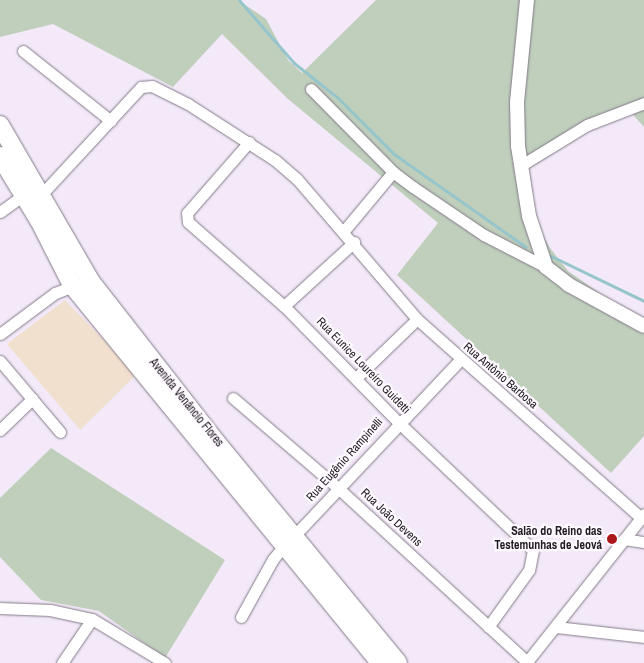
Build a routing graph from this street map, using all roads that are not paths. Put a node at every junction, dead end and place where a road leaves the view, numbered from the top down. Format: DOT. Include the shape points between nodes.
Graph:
graph roads {
  1 [pos="527,0"];
  2 [pos="23,51"];
  3 [pos="312,89"];
  4 [pos="644,103"];
  5 [pos="111,121"];
  6 [pos="0,125"];
  7 [pos="249,142"];
  8 [pos="0,156"];
  9 [pos="520,166"];
  10 [pos="394,172"];
  11 [pos="31,195"];
  12 [pos="0,212"];
  13 [pos="343,232"];
  14 [pos="354,242"];
  15 [pos="546,267"];
  16 [pos="91,282"];
  17 [pos="72,285"];
  18 [pos="284,306"];
  19 [pos="417,319"];
  20 [pos="644,326"];
  21 [pos="0,334"];
  22 [pos="460,360"];
  23 [pos="0,361"];
  24 [pos="357,377"];
  25 [pos="32,398"];
  26 [pos="233,398"];
  27 [pos="398,422"];
  28 [pos="0,430"];
  29 [pos="60,432"];
  30 [pos="338,488"];
  31 [pos="642,516"];
  32 [pos="624,539"];
  33 [pos="289,541"];
  34 [pos="644,542"];
  35 [pos="0,608"];
  36 [pos="241,616"];
  37 [pos="92,619"];
  38 [pos="488,627"];
  39 [pos="556,627"];
  40 [pos="644,638"];
  41 [pos="62,663"];
  42 [pos="165,663"];
  43 [pos="380,663"];
  44 [pos="398,663"];
  45 [pos="527,663"];
  1 -- 9 [label="street" via="517,102"];
  2 -- 5 [label="street"];
  3 -- 10 [label="street"];
  4 -- 9 [label="street" via="587,125"];
  5 -- 7 [label="street, Rua Antônio Barbosa" via="136,90 152,86"];
  5 -- 11 [label="street"];
  6 -- 11 [label="main road, Avenida Venâncio Flores"];
  7 -- 13 [label="street, Rua Antônio Barbosa" via="297,179"];
  7 -- 18 [label="street, Rua Eunice Loureiro Guidetti" via="187,213 191,226"];
  8 -- 11 [label="main road, Avenida Venâncio Flores"];
  9 -- 15 [label="street" via="529,216"];
  10 -- 13 [label="street"];
  10 -- 15 [label="street" via="484,235"];
  11 -- 12 [label="street"];
  11 -- 16 [label="main road, Avenida Venâncio Flores"];
  11 -- 17 [label="main road, Avenida Venâncio Flores"];
  13 -- 14 [label="street, Rua Antônio Barbosa"];
  14 -- 18 [label="street"];
  14 -- 19 [label="street, Rua Antônio Barbosa"];
  15 -- 20 [label="street" via="569,285"];
  16 -- 17 [label="street"];
  16 -- 33 [label="main road, Avenida Venâncio Flores"];
  17 -- 21 [label="street" via="35,306"];
  17 -- 33 [label="main road, Avenida Venâncio Flores"];
  18 -- 24 [label="street, Rua Eunice Loureiro Guidetti"];
  19 -- 22 [label="street, Rua Antônio Barbosa"];
  19 -- 24 [label="street"];
  22 -- 27 [label="street, Rua Eugênio Rampinelli"];
  22 -- 31 [label="street, Rua Antônio Barbosa"];
  23 -- 25 [label="street"];
  24 -- 27 [label="street, Rua Eunice Loureiro Guidetti"];
  25 -- 28 [label="street"];
  25 -- 29 [label="street"];
  26 -- 30 [label="street, Rua João Devens"];
  27 -- 30 [label="street, Rua Eugênio Rampinelli"];
  27 -- 38 [label="street, Rua Eunice Loureiro Guidetti" via="533,550 533,561"];
  30 -- 33 [label="street, Rua Eugênio Rampinelli"];
  30 -- 38 [label="street, Rua João Devens"];
  31 -- 32 [label="street"];
  32 -- 34 [label="street"];
  32 -- 39 [label="street"];
  33 -- 36 [label="street, Rua Eugênio Rampinelli" via="273,559"];
  33 -- 43 [label="main road, Avenida Venâncio Flores"];
  33 -- 44 [label="main road, Avenida Venâncio Flores"];
  35 -- 37 [label="street" via="50,610"];
  37 -- 41 [label="street"];
  37 -- 42 [label="street"];
  38 -- 45 [label="street, Rua João Devens"];
  39 -- 40 [label="street"];
  39 -- 45 [label="street"];
}
